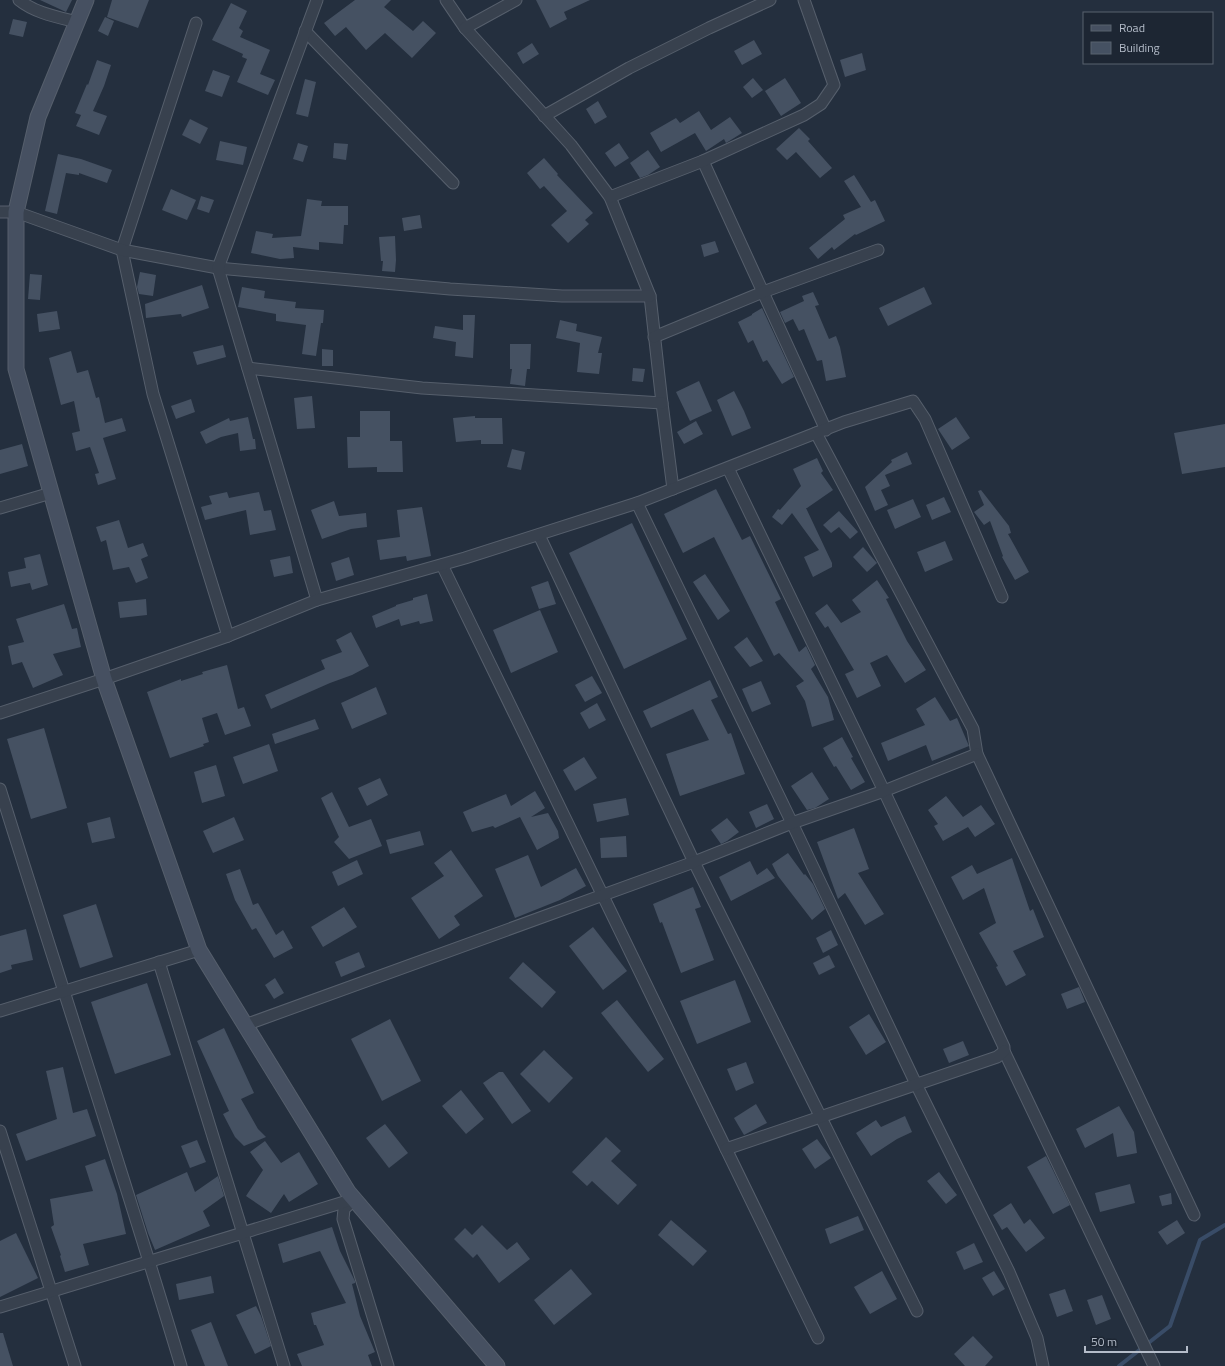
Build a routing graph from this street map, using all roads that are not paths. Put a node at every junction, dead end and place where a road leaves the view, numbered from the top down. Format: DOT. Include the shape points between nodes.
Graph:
graph roads {
  1 [pos="19,0"];
  2 [pos="86,0"];
  3 [pos="317,0"];
  4 [pos="446,0"];
  5 [pos="516,0"];
  6 [pos="770,0"];
  7 [pos="804,0"];
  8 [pos="77,22"];
  9 [pos="196,23"];
  10 [pos="465,28"];
  11 [pos="305,31"];
  12 [pos="544,116"];
  13 [pos="703,161"];
  14 [pos="453,182"];
  15 [pos="610,197"];
  16 [pos="0,212"];
  17 [pos="16,212"];
  18 [pos="122,250"];
  19 [pos="878,250"];
  20 [pos="218,268"];
  21 [pos="763,292"];
  22 [pos="650,296"];
  23 [pos="654,337"];
  24 [pos="248,368"];
  25 [pos="662,403"];
  26 [pos="821,432"];
  27 [pos="728,468"];
  28 [pos="673,489"];
  29 [pos="51,493"];
  30 [pos="637,503"];
  31 [pos="0,508"];
  32 [pos="539,535"];
  33 [pos="442,565"];
  34 [pos="1002,597"];
  35 [pos="316,600"];
  36 [pos="228,636"];
  37 [pos="104,679"];
  38 [pos="0,713"];
  39 [pos="977,754"];
  40 [pos="0,788"];
  41 [pos="884,791"];
  42 [pos="792,823"];
  43 [pos="694,862"];
  44 [pos="602,895"];
  45 [pos="199,950"];
  46 [pos="159,962"];
  47 [pos="63,992"];
  48 [pos="0,1011"];
  49 [pos="245,1025"];
  50 [pos="1004,1051"];
  51 [pos="916,1084"];
  52 [pos="820,1117"];
  53 [pos="0,1131"];
  54 [pos="726,1149"];
  55 [pos="354,1199"];
  56 [pos="1194,1215"];
  57 [pos="244,1233"];
  58 [pos="150,1262"];
  59 [pos="51,1292"];
  60 [pos="0,1308"];
  61 [pos="916,1311"];
  62 [pos="818,1338"];
  63 [pos="1152,1362"];
  64 [pos="74,1366"];
  65 [pos="181,1366"];
  66 [pos="284,1366"];
  67 [pos="388,1366"];
  68 [pos="497,1366"];
  69 [pos="1043,1366"];
  1 -- 8 [label="street" via="38,11"];
  2 -- 8 [label="main road"];
  3 -- 11 [label="street"];
  4 -- 10 [label="street"];
  5 -- 10 [label="street"];
  6 -- 12 [label="street" via="629,68"];
  7 -- 13 [label="street" via="834,85 821,104 804,115"];
  8 -- 17 [label="main road" via="38,117"];
  9 -- 18 [label="street"];
  10 -- 12 [label="street"];
  11 -- 14 [label="street"];
  11 -- 20 [label="street"];
  12 -- 15 [label="street" via="571,145"];
  13 -- 15 [label="street"];
  13 -- 21 [label="street"];
  15 -- 22 [label="street"];
  16 -- 17 [label="street"];
  17 -- 18 [label="street"];
  17 -- 29 [label="main road" via="16,369"];
  18 -- 20 [label="street"];
  18 -- 36 [label="street" via="152,394"];
  19 -- 21 [label="street"];
  20 -- 22 [label="street" via="458,290 562,296"];
  20 -- 24 [label="street"];
  21 -- 23 [label="street"];
  21 -- 26 [label="street"];
  22 -- 23 [label="street"];
  23 -- 25 [label="street"];
  24 -- 25 [label="street" via="422,388"];
  24 -- 35 [label="street"];
  25 -- 28 [label="street"];
  26 -- 27 [label="street"];
  26 -- 34 [label="street" via="844,422 913,401 925,419"];
  26 -- 39 [label="street" via="973,728"];
  27 -- 28 [label="street"];
  27 -- 41 [label="street"];
  28 -- 30 [label="street"];
  29 -- 31 [label="street"];
  29 -- 37 [label="main road"];
  30 -- 32 [label="street"];
  30 -- 42 [label="street"];
  32 -- 33 [label="street"];
  32 -- 43 [label="street"];
  33 -- 35 [label="street"];
  33 -- 44 [label="street"];
  35 -- 36 [label="street"];
  36 -- 37 [label="street"];
  37 -- 38 [label="street"];
  37 -- 45 [label="main road"];
  39 -- 41 [label="street"];
  39 -- 56 [label="street"];
  40 -- 47 [label="street"];
  41 -- 42 [label="street"];
  41 -- 50 [label="street"];
  42 -- 43 [label="street"];
  42 -- 51 [label="street"];
  43 -- 44 [label="street"];
  43 -- 52 [label="street"];
  44 -- 49 [label="street"];
  44 -- 54 [label="street"];
  45 -- 46 [label="street"];
  45 -- 49 [label="main road"];
  46 -- 47 [label="street"];
  46 -- 57 [label="street"];
  47 -- 48 [label="street"];
  47 -- 58 [label="street"];
  49 -- 55 [label="main road"];
  50 -- 51 [label="street" via="997,1057"];
  50 -- 63 [label="street"];
  51 -- 52 [label="street"];
  51 -- 69 [label="street" via="1009,1272 1037,1338"];
  52 -- 54 [label="street"];
  52 -- 61 [label="street"];
  53 -- 59 [label="street"];
  54 -- 62 [label="street"];
  55 -- 57 [label="street"];
  55 -- 67 [label="street" via="344,1209 343,1219"];
  55 -- 68 [label="main road"];
  57 -- 58 [label="street"];
  57 -- 66 [label="street"];
  58 -- 59 [label="street"];
  58 -- 65 [label="street"];
  59 -- 60 [label="street"];
  59 -- 64 [label="street"];
}
